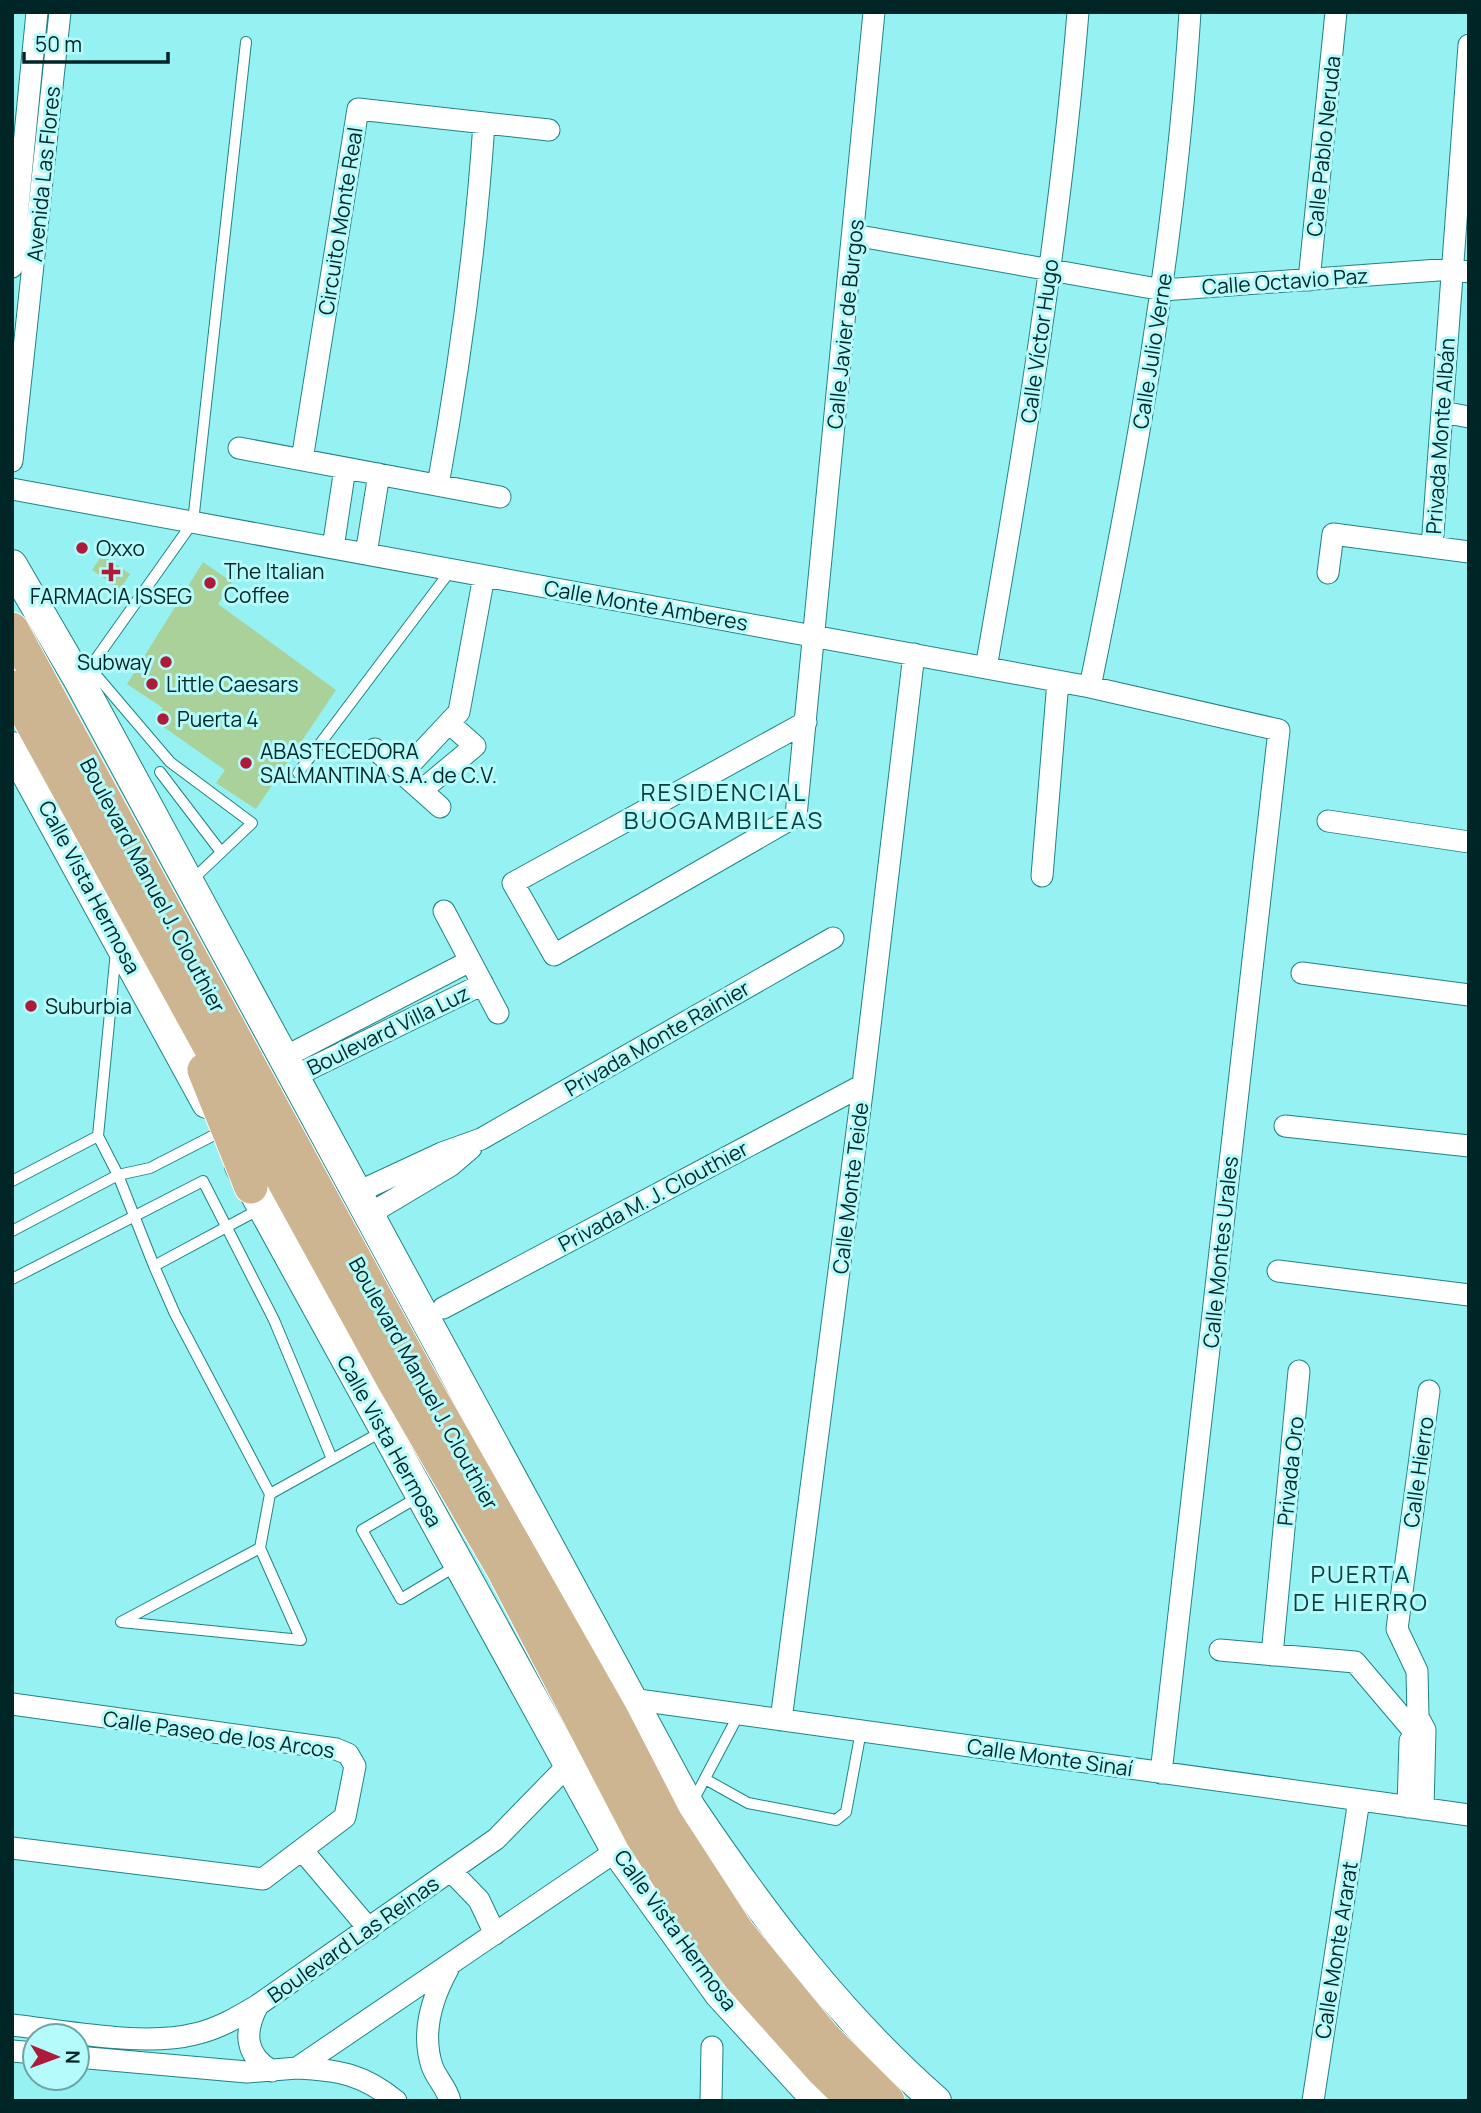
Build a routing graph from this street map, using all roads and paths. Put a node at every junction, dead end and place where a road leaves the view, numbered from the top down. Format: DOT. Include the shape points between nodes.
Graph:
graph roads {
  1 [pos="37,12"];
  2 [pos="60,12"];
  3 [pos="874,12"];
  4 [pos="1078,12"];
  5 [pos="1191,12"];
  6 [pos="1336,12"];
  7 [pos="246,42"];
  8 [pos="1469,45"];
  9 [pos="484,123"];
  10 [pos="549,130"];
  11 [pos="35,146"];
  12 [pos="855,235"];
  13 [pos="12,268"];
  14 [pos="1050,270"];
  15 [pos="1460,271"];
  16 [pos="1309,279"];
  17 [pos="1163,290"];
  18 [pos="1441,412"];
  19 [pos="1469,417"];
  20 [pos="239,448"];
  21 [pos="302,460"];
  22 [pos="12,461"];
  23 [pos="345,468"];
  24 [pos="379,474"];
  25 [pos="438,485"];
  26 [pos="12,489"];
  27 [pos="500,497"];
  28 [pos="193,522"];
  29 [pos="1432,547"];
  30 [pos="333,548"];
  31 [pos="1469,552"];
  32 [pos="366,554"];
  33 [pos="12,565"];
  34 [pos="451,570"];
  35 [pos="1328,573"];
  36 [pos="484,576"];
  37 [pos="12,629"];
  38 [pos="813,636"];
  39 [pos="914,654"];
  40 [pos="986,668"];
  41 [pos="85,675"];
  42 [pos="1058,681"];
  43 [pos="12,687"];
  44 [pos="1090,687"];
  45 [pos="806,722"];
  46 [pos="449,723"];
  47 [pos="1279,730"];
  48 [pos="12,747"];
  49 [pos="374,749"];
  50 [pos="170,762"];
  51 [pos="298,773"];
  52 [pos="402,773"];
  53 [pos="150,782"];
  54 [pos="422,790"];
  55 [pos="440,807"];
  56 [pos="1328,821"];
  57 [pos="1469,842"];
  58 [pos="221,852"];
  59 [pos="1042,876"];
  60 [pos="189,883"];
  61 [pos="444,911"];
  62 [pos="117,938"];
  63 [pos="833,938"];
  64 [pos="470,961"];
  65 [pos="1302,973"];
  66 [pos="483,984"];
  67 [pos="180,990"];
  68 [pos="1469,995"];
  69 [pos="498,1013"];
  70 [pos="288,1068"];
  71 [pos="863,1085"];
  72 [pos="1285,1126"];
  73 [pos="222,1131"];
  74 [pos="98,1136"];
  75 [pos="1469,1146"];
  76 [pos="118,1175"];
  77 [pos="12,1181"];
  78 [pos="257,1198"];
  79 [pos="362,1204"];
  80 [pos="136,1216"];
  81 [pos="227,1227"];
  82 [pos="12,1231"];
  83 [pos="154,1266"];
  84 [pos="1278,1271"];
  85 [pos="12,1279"];
  86 [pos="1469,1295"];
  87 [pos="443,1308"];
  88 [pos="1299,1371"];
  89 [pos="1429,1391"];
  90 [pos="384,1430"];
  91 [pos="332,1459"];
  92 [pos="270,1494"];
  93 [pos="420,1496"];
  94 [pos="260,1548"];
  95 [pos="458,1565"];
  96 [pos="1220,1650"];
  97 [pos="1272,1654"];
  98 [pos="12,1704"];
  99 [pos="739,1714"];
  100 [pos="612,1719"];
  101 [pos="781,1720"];
  102 [pos="1418,1725"];
  103 [pos="861,1731"];
  104 [pos="567,1765"];
  105 [pos="1161,1773"];
  106 [pos="705,1779"];
  107 [pos="1359,1800"];
  108 [pos="1415,1808"];
  109 [pos="1469,1815"];
  110 [pos="653,1828"];
  111 [pos="12,1848"];
  112 [pos="302,1850"];
  113 [pos="451,1871"];
  114 [pos="369,1929"];
  115 [pos="495,1934"];
  116 [pos="452,1962"];
  117 [pos="258,2005"];
  118 [pos="12,2025"];
  119 [pos="712,2046"];
  120 [pos="91,2058"];
  121 [pos="297,2068"];
  122 [pos="272,2071"];
  123 [pos="810,2098"];
  124 [pos="396,2101"];
  125 [pos="450,2101"];
  126 [pos="711,2101"];
  127 [pos="855,2101"];
  128 [pos="888,2101"];
  129 [pos="936,2101"];
  130 [pos="1313,2101"];
  1 -- 11 [label="street, Avenida Las Flores"];
  2 -- 11 [label="street, Avenida Las Flores"];
  3 -- 12 [label="street, Calle Javier de Burgos"];
  4 -- 14 [label="street, Calle Víctor Hugo"];
  5 -- 17 [label="street, Calle Julio Verne"];
  6 -- 16 [label="street, Calle Pablo Neruda"];
  7 -- 28 [label="lane"];
  8 -- 15 [label="street, Privada Monte Albán"];
  9 -- 10 [label="street, Circuito Monte Real"];
  9 -- 21 [label="street, Circuito Monte Real" via="358,109"];
  9 -- 25 [label="street" via="476,244"];
  11 -- 13 [label="street, Avenida Las Flores"];
  11 -- 22 [label="street, Avenida Las Flores"];
  12 -- 14 [label="street, Calle Octavio Paz"];
  12 -- 38 [label="street, Calle Javier de Burgos"];
  14 -- 17 [label="street, Calle Octavio Paz"];
  14 -- 40 [label="street, Calle Víctor Hugo"];
  15 -- 16 [label="street, Calle Octavio Paz"];
  15 -- 18 [label="street, Privada Monte Albán"];
  16 -- 17 [label="street, Calle Octavio Paz"];
  17 -- 44 [label="street, Calle Julio Verne" via="1131,489"];
  18 -- 19 [label="street"];
  18 -- 29 [label="street, Privada Monte Albán"];
  20 -- 21 [label="street"];
  21 -- 23 [label="street"];
  23 -- 24 [label="street"];
  23 -- 30 [label="street"];
  24 -- 25 [label="street"];
  24 -- 32 [label="street"];
  25 -- 27 [label="street"];
  26 -- 28 [label="street, Calle Monte Amberes"];
  28 -- 30 [label="street, Calle Monte Amberes"];
  28 -- 41 [label="lane"];
  29 -- 31 [label="street"];
  29 -- 35 [label="street, Privada Monte Albán" via="1333,534"];
  30 -- 32 [label="street, Calle Monte Amberes"];
  32 -- 34 [label="street, Calle Monte Amberes"];
  33 -- 41 [label="street"];
  34 -- 36 [label="street, Calle Monte Amberes"];
  34 -- 51 [label="lane"];
  36 -- 38 [label="street, Calle Monte Amberes"];
  36 -- 46 [label="street" via="459,712"];
  37 -- 100 [label="main road, Boulevard Manuel J. Clouthier" via="417,1373"];
  38 -- 39 [label="street, Calle Monte Amberes"];
  38 -- 45 [label="street, Calle Javier de Burgos"];
  39 -- 40 [label="street, Calle Monte Amberes"];
  39 -- 71 [label="street, Calle Monte Teide"];
  40 -- 42 [label="street, Calle Monte Amberes"];
  41 -- 50 [label="lane"];
  41 -- 53 [label="street"];
  42 -- 44 [label="street, Calle Monte Amberes"];
  42 -- 59 [label="street"];
  43 -- 67 [label="main road, Boulevard Manuel J. Clouthier"];
  44 -- 47 [label="street, Calle Monte Amberes"];
  45 -- 45 [label="street, Calle Javier de Burgos" via="796,816 554,955 513,883"];
  46 -- 52 [label="street"];
  46 -- 54 [label="street" via="475,746"];
  47 -- 105 [label="street, Calle Montes Urales"];
  48 -- 62 [label="street, Calle Vista Hermosa"];
  49 -- 52 [label="street"];
  50 -- 53 [label="lane"];
  50 -- 58 [label="lane" via="252,823"];
  52 -- 54 [label="street"];
  53 -- 58 [label="lane"];
  53 -- 60 [label="street"];
  54 -- 55 [label="street"];
  56 -- 57 [label="street"];
  58 -- 60 [label="lane"];
  60 -- 70 [label="street"];
  61 -- 64 [label="street"];
  62 -- 73 [label="street, Calle Vista Hermosa"];
  62 -- 74 [label="lane"];
  63 -- 79 [label="street, Privada Monte Rainier" via="481,1139 450,1166"];
  64 -- 66 [label="street"];
  64 -- 70 [label="street, Boulevard Villa Luz"];
  65 -- 68 [label="street"];
  66 -- 69 [label="street"];
  66 -- 70 [label="street, Boulevard Villa Luz"];
  67 -- 78 [label="main road" via="207,1079"];
  67 -- 100 [label="main road, Boulevard Manuel J. Clouthier" via="394,1382 502,1568"];
  70 -- 79 [label="street"];
  71 -- 87 [label="street, Privada M. J. Clouthier"];
  71 -- 101 [label="street, Calle Monte Teide"];
  72 -- 75 [label="street"];
  73 -- 76 [label="lane" via="150,1168"];
  73 -- 78 [label="street, Calle Vista Hermosa"];
  74 -- 76 [label="lane"];
  74 -- 77 [label="lane"];
  76 -- 80 [label="lane"];
  76 -- 82 [label="lane"];
  78 -- 81 [label="lane"];
  78 -- 90 [label="street, Calle Vista Hermosa"];
  79 -- 100 [label="street"];
  80 -- 81 [label="lane" via="203,1181"];
  80 -- 83 [label="lane"];
  80 -- 85 [label="lane"];
  81 -- 83 [label="lane"];
  81 -- 91 [label="lane" via="274,1320"];
  83 -- 92 [label="lane"];
  84 -- 86 [label="street"];
  88 -- 97 [label="street, Privada Oro"];
  89 -- 102 [label="street, Calle Hierro" via="1397,1629 1417,1671"];
  90 -- 91 [label="lane"];
  90 -- 93 [label="street, Calle Vista Hermosa"];
  91 -- 92 [label="lane"];
  92 -- 94 [label="lane"];
  93 -- 95 [label="street, Calle Vista Hermosa"];
  93 -- 95 [label="lane" via="362,1530 401,1599"];
  94 -- 94 [label="lane" via="179,1591 121,1622 301,1640"];
  95 -- 104 [label="street, Calle Vista Hermosa"];
  96 -- 97 [label="street"];
  97 -- 102 [label="street" via="1355,1662"];
  98 -- 112 [label="street, Calle Paseo de los Arcos" via="348,1754 355,1766 345,1817"];
  99 -- 100 [label="street, Calle Monte Sinaí"];
  99 -- 101 [label="street, Calle Monte Sinaí"];
  99 -- 106 [label="lane"];
  100 -- 104 [label="street, Boulevard Las Reinas"];
  100 -- 110 [label="main road, Boulevard Manuel J. Clouthier"];
  101 -- 103 [label="street, Calle Monte Sinaí"];
  102 -- 108 [label="street, Calle Hierro"];
  103 -- 105 [label="street, Calle Monte Sinaí"];
  103 -- 106 [label="lane" via="846,1812 836,1820 748,1802"];
  104 -- 110 [label="street, Calle Vista Hermosa"];
  104 -- 113 [label="street, Boulevard Las Reinas" via="496,1839"];
  105 -- 107 [label="street, Calle Monte Sinaí"];
  106 -- 110 [label="lane"];
  107 -- 108 [label="street, Calle Monte Sinaí"];
  107 -- 130 [label="street, Calle Monte Ararat"];
  108 -- 109 [label="street, Calle Monte Sinaí"];
  110 -- 115 [label="street"];
  110 -- 123 [label="street, Calle Vista Hermosa" via="719,1993"];
  110 -- 127 [label="main road, Boulevard Manuel J. Clouthier" via="688,1907 739,1977"];
  110 -- 128 [label="main road, Boulevard Manuel J. Clouthier" via="824,2037"];
  110 -- 129 [label="street" via="792,1951 852,2019"];
  111 -- 112 [label="street, Calle Paseo de los Arcos" via="263,1879"];
  112 -- 114 [label="street"];
  113 -- 114 [label="street, Boulevard Las Reinas"];
  113 -- 115 [label="street" via="479,1900"];
  114 -- 117 [label="street, Boulevard Las Reinas"];
  115 -- 116 [label="street"];
  116 -- 121 [label="street"];
  116 -- 125 [label="street" via="434,1994 427,2030 432,2066"];
  117 -- 118 [label="street, Boulevard Las Reinas" via="228,2023 160,2040"];
  117 -- 122 [label="street" via="249,2022 248,2042 260,2064"];
  119 -- 126 [label="street"];
  120 -- 122 [label="street"];
  121 -- 122 [label="street"];
  121 -- 124 [label="street" via="337,2070 376,2084"];
}
